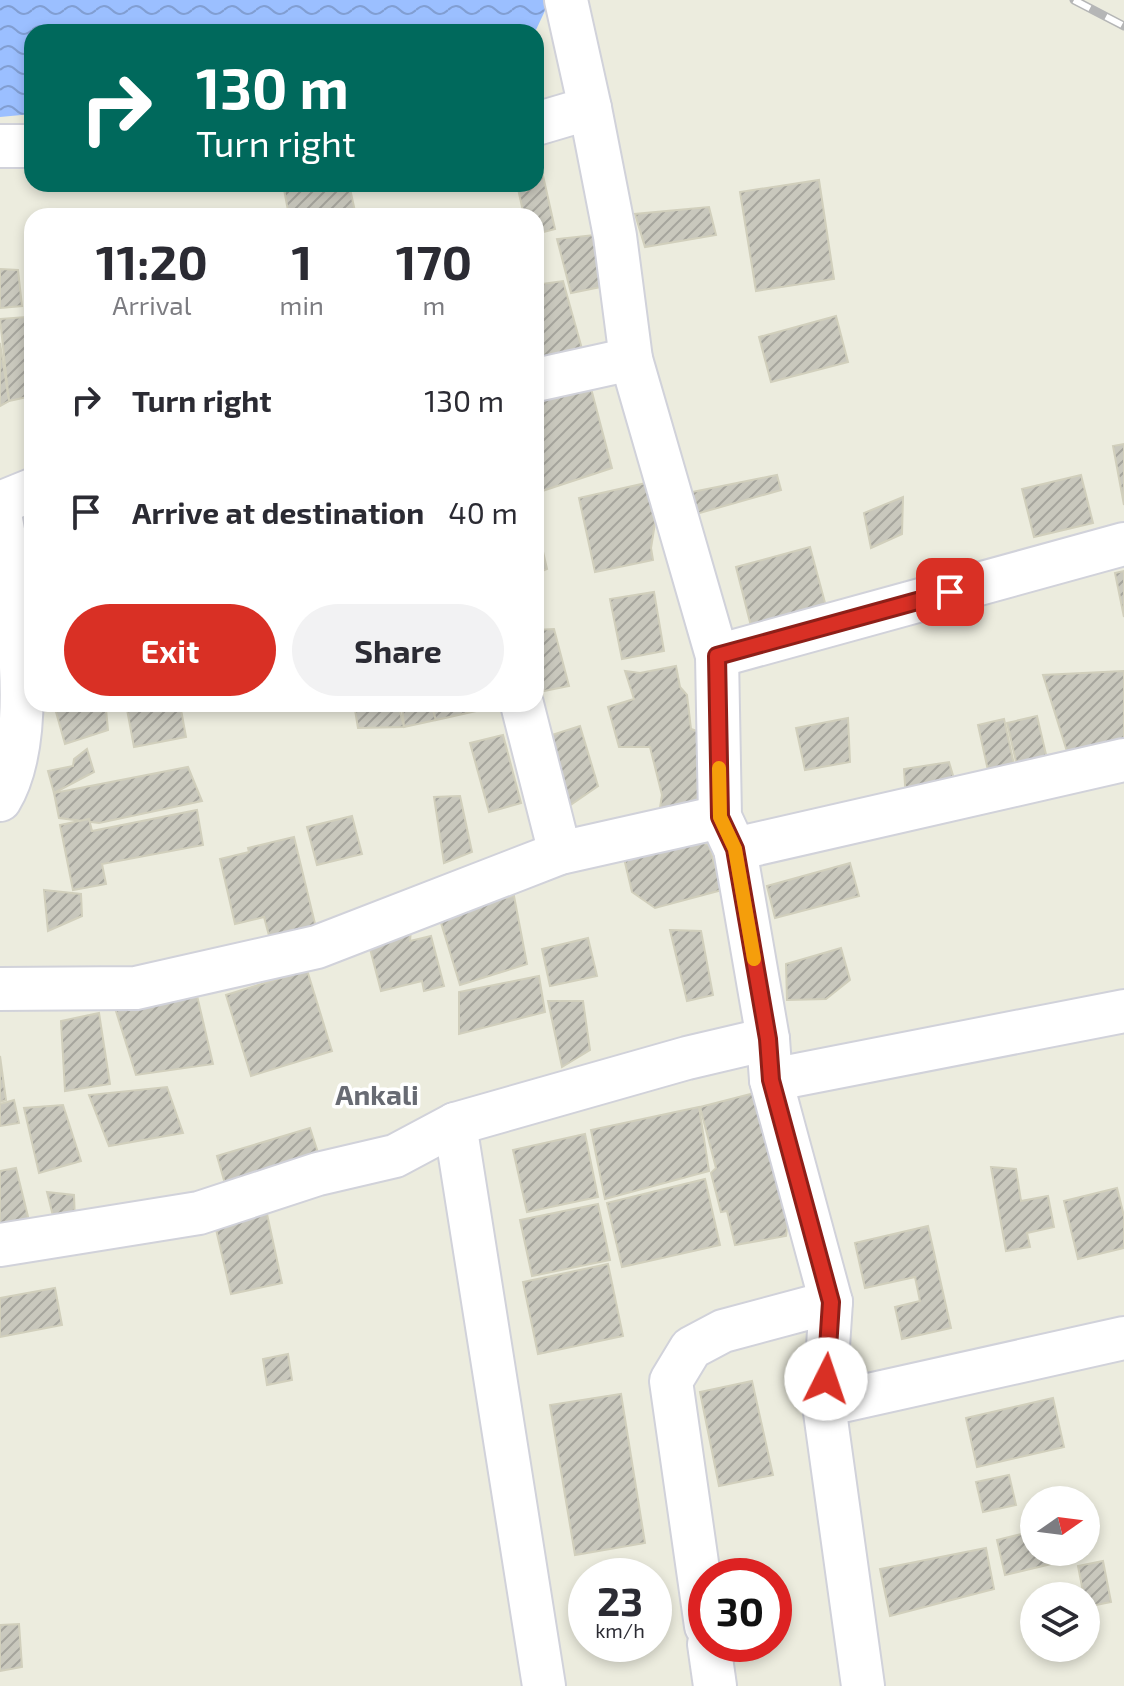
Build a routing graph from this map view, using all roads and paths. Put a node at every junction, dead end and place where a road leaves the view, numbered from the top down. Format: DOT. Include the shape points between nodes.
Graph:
graph roads {
  1 [pos="566,0"];
  2 [pos="590,108"];
  3 [pos="544,122"];
  4 [pos="0,146"];
  5 [pos="24,146"];
  6 [pos="631,359"];
  7 [pos="544,378"];
  8 [pos="24,493"];
  9 [pos="0,503"];
  10 [pos="0,514"];
  11 [pos="1124,544"];
  12 [pos="717,656"];
  13 [pos="524,712"];
  14 [pos="1124,760"];
  15 [pos="0,800"];
  16 [pos="727,833"];
  17 [pos="560,853"];
  18 [pos="0,989"];
  19 [pos="1124,1011"];
  20 [pos="768,1039"];
  21 [pos="771,1080"];
  22 [pos="455,1124"];
  23 [pos="0,1245"];
  24 [pos="831,1302"];
  25 [pos="1124,1338"];
  26 [pos="824,1405"];
  27 [pos="696,1558"];
  28 [pos="712,1662"];
  29 [pos="544,1686"];
  30 [pos="715,1686"];
  31 [pos="863,1686"];
  1 -- 2 [label="street"];
  2 -- 3 [label="street"];
  2 -- 6 [label="street" via="615,236"];
  4 -- 5 [label="street"];
  6 -- 7 [label="street"];
  6 -- 12 [label="street"];
  8 -- 9 [label="street"];
  10 -- 15 [label="street" via="23,680 12,780"];
  11 -- 12 [label="street"];
  12 -- 16 [label="street"];
  13 -- 17 [label="street"];
  14 -- 16 [label="street"];
  16 -- 17 [label="street"];
  16 -- 20 [label="street"];
  17 -- 18 [label="street" via="317,947 136,988"];
  19 -- 21 [label="street"];
  20 -- 21 [label="street"];
  20 -- 22 [label="street"];
  21 -- 24 [label="street"];
  22 -- 23 [label="street" via="395,1156 318,1174 199,1213"];
  22 -- 29 [label="street"];
  24 -- 26 [label="street"];
  24 -- 27 [label="street" via="723,1331 691,1348 671,1381"];
  25 -- 26 [label="street"];
  26 -- 31 [label="street"];
  28 -- 30 [label="street"];
}
